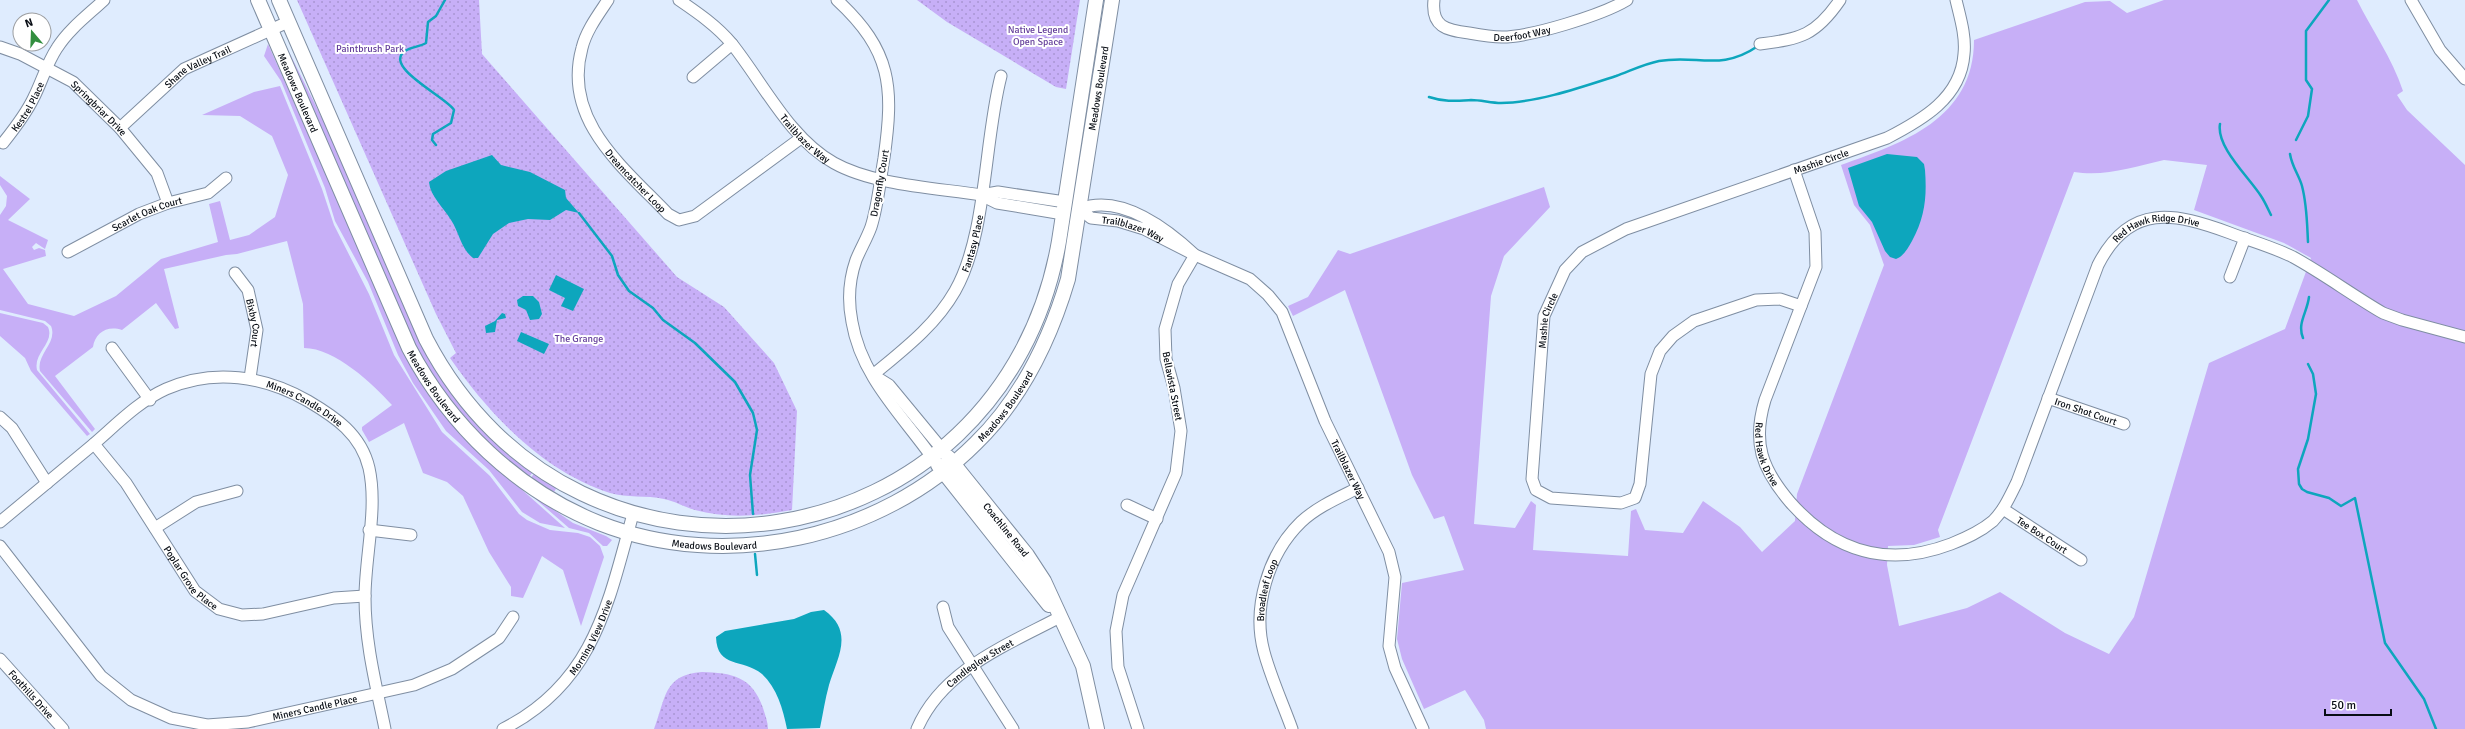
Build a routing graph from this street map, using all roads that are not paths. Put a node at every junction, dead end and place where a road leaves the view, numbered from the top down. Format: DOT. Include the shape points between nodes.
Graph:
graph roads {
  1 [pos="104,0"];
  2 [pos="258,0"];
  3 [pos="279,0"];
  4 [pos="608,0"];
  5 [pos="678,0"];
  6 [pos="836,0"];
  7 [pos="1096,0"];
  8 [pos="1112,0"];
  9 [pos="1434,0"];
  10 [pos="1627,0"];
  11 [pos="1840,0"];
  12 [pos="1956,0"];
  13 [pos="2411,0"];
  14 [pos="288,22"];
  15 [pos="271,30"];
  16 [pos="732,44"];
  17 [pos="1760,44"];
  18 [pos="0,47"];
  19 [pos="46,67"];
  20 [pos="1001,76"];
  21 [pos="693,77"];
  22 [pos="2465,79"];
  23 [pos="1078,123"];
  24 [pos="120,128"];
  25 [pos="801,138"];
  26 [pos="3,142"];
  27 [pos="1794,170"];
  28 [pos="226,178"];
  29 [pos="881,179"];
  30 [pos="981,195"];
  31 [pos="168,203"];
  32 [pos="1064,208"];
  33 [pos="1080,209"];
  34 [pos="2245,238"];
  35 [pos="68,252"];
  36 [pos="1195,256"];
  37 [pos="235,272"];
  38 [pos="2230,278"];
  39 [pos="1801,306"];
  40 [pos="2465,337"];
  41 [pos="112,348"];
  42 [pos="873,375"];
  43 [pos="250,378"];
  44 [pos="2048,398"];
  45 [pos="150,400"];
  46 [pos="0,417"];
  47 [pos="2124,424"];
  48 [pos="94,444"];
  49 [pos="936,452"];
  50 [pos="948,467"];
  51 [pos="47,483"];
  52 [pos="1358,488"];
  53 [pos="237,491"];
  54 [pos="1127,505"];
  55 [pos="2003,508"];
  56 [pos="633,514"];
  57 [pos="1157,519"];
  58 [pos="0,522"];
  59 [pos="155,528"];
  60 [pos="369,530"];
  61 [pos="628,532"];
  62 [pos="411,535"];
  63 [pos="0,546"];
  64 [pos="2081,560"];
  65 [pos="364,596"];
  66 [pos="943,607"];
  67 [pos="513,617"];
  68 [pos="1060,617"];
  69 [pos="0,658"];
  70 [pos="973,664"];
  71 [pos="378,694"];
  72 [pos="63,729"];
  73 [pos="385,729"];
  74 [pos="503,729"];
  75 [pos="917,729"];
  76 [pos="1013,729"];
  77 [pos="1097,729"];
  78 [pos="1138,729"];
  79 [pos="1292,729"];
  80 [pos="1423,729"];
  1 -- 19 [label="street, Kestrel Place" via="69,32"];
  2 -- 15 [label="main road, Meadows Boulevard"];
  3 -- 14 [label="main road, Meadows Boulevard"];
  4 -- 25 [label="street, Dreamcatcher Loop" via="592,24 582,47 578,79 583,110 601,144 668,214 679,220 695,216"];
  5 -- 16 [label="street, Trailblazer Way" via="711,23"];
  6 -- 29 [label="street, Dragonfly Court" via="852,14 870,37 886,73 890,116"];
  7 -- 23 [label="main road, Meadows Boulevard"];
  8 -- 33 [label="main road, Meadows Boulevard"];
  9 -- 10 [label="street, Deerfoot Way" via="1436,22 1449,31 1502,37 1521,35 1592,16"];
  11 -- 17 [label="street" via="1827,19 1805,35"];
  12 -- 27 [label="street, Mashie Circle" via="1964,54 1955,83 1946,98 1913,125 1887,138"];
  13 -- 22 [label="street" via="2440,50"];
  14 -- 15 [label="street, Shane Valley Trail"];
  14 -- 56 [label="main road, Meadows Boulevard" via="420,325 447,375 475,412 522,457 570,488 607,506"];
  15 -- 24 [label="street, Shane Valley Trail" via="184,69"];
  15 -- 61 [label="main road, Meadows Boulevard" via="402,333 432,386 460,424 510,471 575,512"];
  16 -- 21 [label="street"];
  16 -- 25 [label="street, Trailblazer Way"];
  18 -- 19 [label="street, Springbriar Drive"];
  19 -- 24 [label="street, Springbriar Drive" via="73,82"];
  19 -- 26 [label="street, Kestrel Place" via="34,98"];
  20 -- 30 [label="street, Fantasy Place"];
  23 -- 32 [label="main road, Meadows Boulevard"];
  23 -- 33 [label="main road" via="1080,140 1072,200"];
  24 -- 31 [label="street, Springbriar Drive" via="157,173"];
  25 -- 29 [label="street, Trailblazer Way" via="834,163 862,175"];
  27 -- 39 [label="street, Red Hawk Drive" via="1812,222 1816,243 1816,267"];
  27 -- 39 [label="street, Mashie Circle" via="1626,229 1582,252 1564,270 1544,316 1532,479 1536,490 1551,498 1621,503 1635,498 1640,484 1651,374 1660,351 1673,336 1694,321 1756,300 1780,299"];
  28 -- 31 [label="street, Scarlet Oak Court" via="208,193"];
  29 -- 30 [label="street, Trailblazer Way"];
  29 -- 42 [label="street, Dragonfly Court" via="875,213 856,261 850,292 855,337"];
  30 -- 32 [label="street, Trailblazer Way" via="998,192"];
  30 -- 42 [label="street, Fantasy Place" via="968,260 955,292 928,327"];
  31 -- 35 [label="street, Scarlet Oak Court" via="139,214"];
  32 -- 49 [label="main road, Meadows Boulevard" via="1056,260 1047,295 1020,355 979,413"];
  33 -- 36 [label="street, Trailblazer Way" via="1091,218 1131,224 1144,229"];
  33 -- 50 [label="main road, Meadows Boulevard" via="1068,279 1043,348 1019,391 1004,411 975,444"];
  34 -- 38 [label="street"];
  34 -- 40 [label="street, Red Hawk Ridge Drive" via="2293,257 2383,312 2402,320"];
  34 -- 44 [label="street, Red Hawk Ridge Drive" via="2197,221 2177,217 2143,221 2121,233 2098,264"];
  36 -- 52 [label="street, Trailblazer Way" via="1250,279 1282,312 1316,402"];
  36 -- 57 [label="street, Bellavista Street" via="1178,284 1165,329 1166,359 1178,411 1180,446 1176,473"];
  37 -- 43 [label="street, Bixby Court" via="248,290 257,330"];
  39 -- 55 [label="street, Red Hawk Drive" via="1765,400 1759,418 1758,432 1759,446 1773,481 1801,514 1823,534 1851,548 1884,556 1900,556 1929,552 1970,537 1994,520"];
  41 -- 45 [label="street"];
  42 -- 49 [label="street" via="889,384"];
  43 -- 45 [label="street, Miners Candle Drive" via="199,378 165,390"];
  43 -- 60 [label="street, Miners Candle Drive" via="290,390 337,418 358,441 369,467"];
  44 -- 47 [label="street, Iron Shot Court"];
  44 -- 55 [label="street, Red Hawk Ridge Drive" via="2017,482"];
  45 -- 48 [label="street, Miners Candle Drive" via="134,410"];
  46 -- 51 [label="street" via="12,428"];
  48 -- 51 [label="street, Miners Candle Drive"];
  48 -- 59 [label="street, Poplar Grove Place" via="126,482"];
  49 -- 50 [label="main road, Coachline Road"];
  49 -- 56 [label="main road, Meadows Boulevard" via="910,472 874,493 831,510 785,522 716,526"];
  50 -- 61 [label="main road, Meadows Boulevard" via="921,488 881,511 836,528 788,540 715,545"];
  50 -- 68 [label="main road, Coachline Road" via="1036,567"];
  51 -- 58 [label="street, Miners Candle Drive"];
  52 -- 79 [label="street, Broadleaf Loop" via="1327,503 1301,522 1278,552 1264,589 1260,621 1264,651"];
  52 -- 80 [label="street, Trailblazer Way" via="1389,552 1395,577 1388,634 1389,646 1395,668"];
  53 -- 59 [label="street" via="196,502"];
  54 -- 57 [label="street"];
  55 -- 64 [label="street, Tee Box Court"];
  56 -- 61 [label="street, Morning View Drive"];
  57 -- 78 [label="street, Bellavista Street" via="1123,594 1116,631 1118,667"];
  59 -- 65 [label="street, Poplar Grove Place" via="195,591 219,609 242,615 262,614 334,598"];
  60 -- 62 [label="street"];
  60 -- 65 [label="street, Miners Candle Drive"];
  61 -- 74 [label="street, Morning View Drive" via="605,612 580,662 541,704"];
  63 -- 71 [label="street, Miners Candle Place" via="101,676 131,700 171,718 207,725 248,722"];
  65 -- 71 [label="street, Miners Candle Drive" via="366,635"];
  66 -- 70 [label="street" via="948,627"];
  67 -- 71 [label="street, Miners Candle Place" via="499,638 452,669 414,685"];
  68 -- 70 [label="street, Candleglow Street"];
  68 -- 77 [label="main road, Coachline Road" via="1083,666"];
  69 -- 72 [label="street, Foothills Drive"];
  70 -- 75 [label="street, Candleglow Street" via="959,674 934,700 924,712"];
  70 -- 76 [label="street"];
  71 -- 73 [label="street, Miners Candle Drive"];
}
